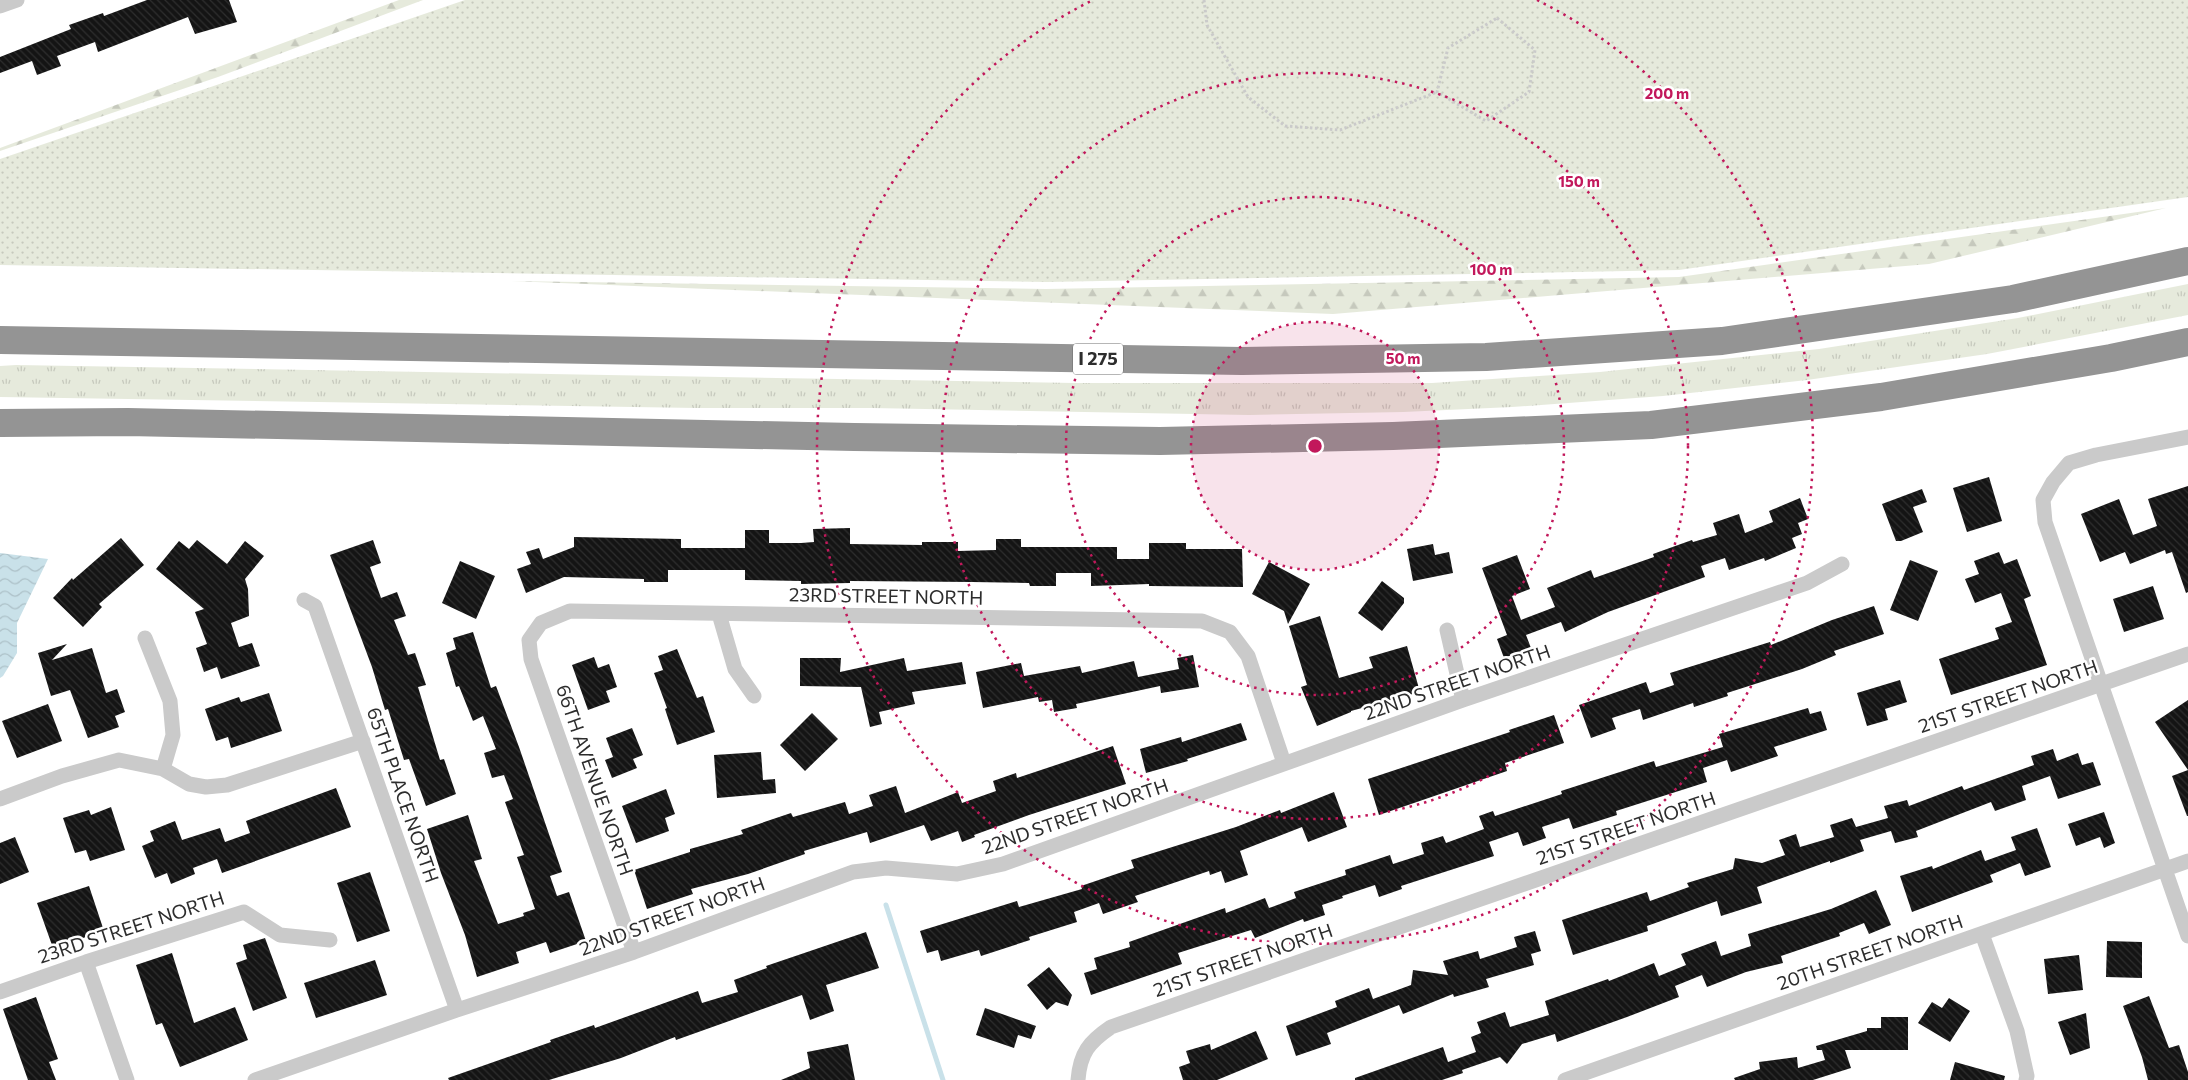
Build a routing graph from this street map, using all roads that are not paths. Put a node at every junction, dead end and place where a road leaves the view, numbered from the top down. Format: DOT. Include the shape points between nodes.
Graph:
graph roads {
  1 [pos="17,0"];
  2 [pos="0,6"];
  3 [pos="2188,261"];
  4 [pos="0,340"];
  5 [pos="2188,342"];
  6 [pos="0,423"];
  7 [pos="2188,437"];
  8 [pos="1842,564"];
  9 [pos="304,600"];
  10 [pos="719,614"];
  11 [pos="542,623"];
  12 [pos="1447,630"];
  13 [pos="145,638"];
  14 [pos="2188,654"];
  15 [pos="2102,685"];
  16 [pos="754,696"];
  17 [pos="1463,700"];
  18 [pos="363,740"];
  19 [pos="1284,763"];
  20 [pos="163,768"];
  21 [pos="0,799"];
  22 [pos="2188,861"];
  23 [pos="2165,869"];
  24 [pos="1982,934"];
  25 [pos="2188,936"];
  26 [pos="330,940"];
  27 [pos="634,952"];
  28 [pos="86,962"];
  29 [pos="0,992"];
  30 [pos="456,1010"];
  31 [pos="127,1080"];
  32 [pos="255,1080"];
  33 [pos="1078,1080"];
  34 [pos="1565,1080"];
  35 [pos="2026,1080"];
  1 -- 2 [label="street"];
  3 -- 4 [label="highway, I 275" via="2013,299 1722,341 1486,358 1242,361"];
  5 -- 6 [label="highway" via="1881,397 1651,425 1393,436 1160,441 128,422"];
  7 -- 15 [label="street" via="2069,463 2043,500 2045,522"];
  8 -- 17 [label="street, 22ND STREET NORTH" via="1806,583"];
  9 -- 18 [label="street, 65TH PLACE NORTH" via="315,606"];
  10 -- 11 [label="street, 23RD STREET NORTH" via="570,611"];
  10 -- 16 [label="street" via="735,669"];
  10 -- 19 [label="street, 23RD STREET NORTH" via="1202,621 1230,632 1248,656"];
  11 -- 27 [label="street, 66TH AVENUE NORTH" via="529,640 531,659"];
  12 -- 17 [label="street"];
  13 -- 20 [label="street" via="170,701 173,734"];
  14 -- 15 [label="street, 21ST STREET NORTH"];
  15 -- 23 [label="street"];
  15 -- 33 [label="street, 21ST STREET NORTH" via="1111,1027 1094,1039 1085,1052"];
  17 -- 19 [label="street, 22ND STREET NORTH"];
  18 -- 20 [label="street" via="227,785 206,787 189,784"];
  18 -- 30 [label="street, 65TH PLACE NORTH"];
  19 -- 27 [label="street, 22ND STREET NORTH" via="1004,864 957,874 886,868 853,872"];
  20 -- 21 [label="street" via="119,760 62,776"];
  22 -- 23 [label="street, 20TH STREET NORTH"];
  23 -- 24 [label="street, 20TH STREET NORTH"];
  23 -- 25 [label="street"];
  24 -- 34 [label="street, 20TH STREET NORTH"];
  24 -- 35 [label="street" via="2017,1031"];
  26 -- 28 [label="street, 23RD STREET NORTH" via="280,935 244,912"];
  27 -- 30 [label="street, 22ND STREET NORTH"];
  28 -- 29 [label="street, 23RD STREET NORTH"];
  28 -- 31 [label="street"];
  30 -- 32 [label="street, 22ND STREET NORTH"];
}
